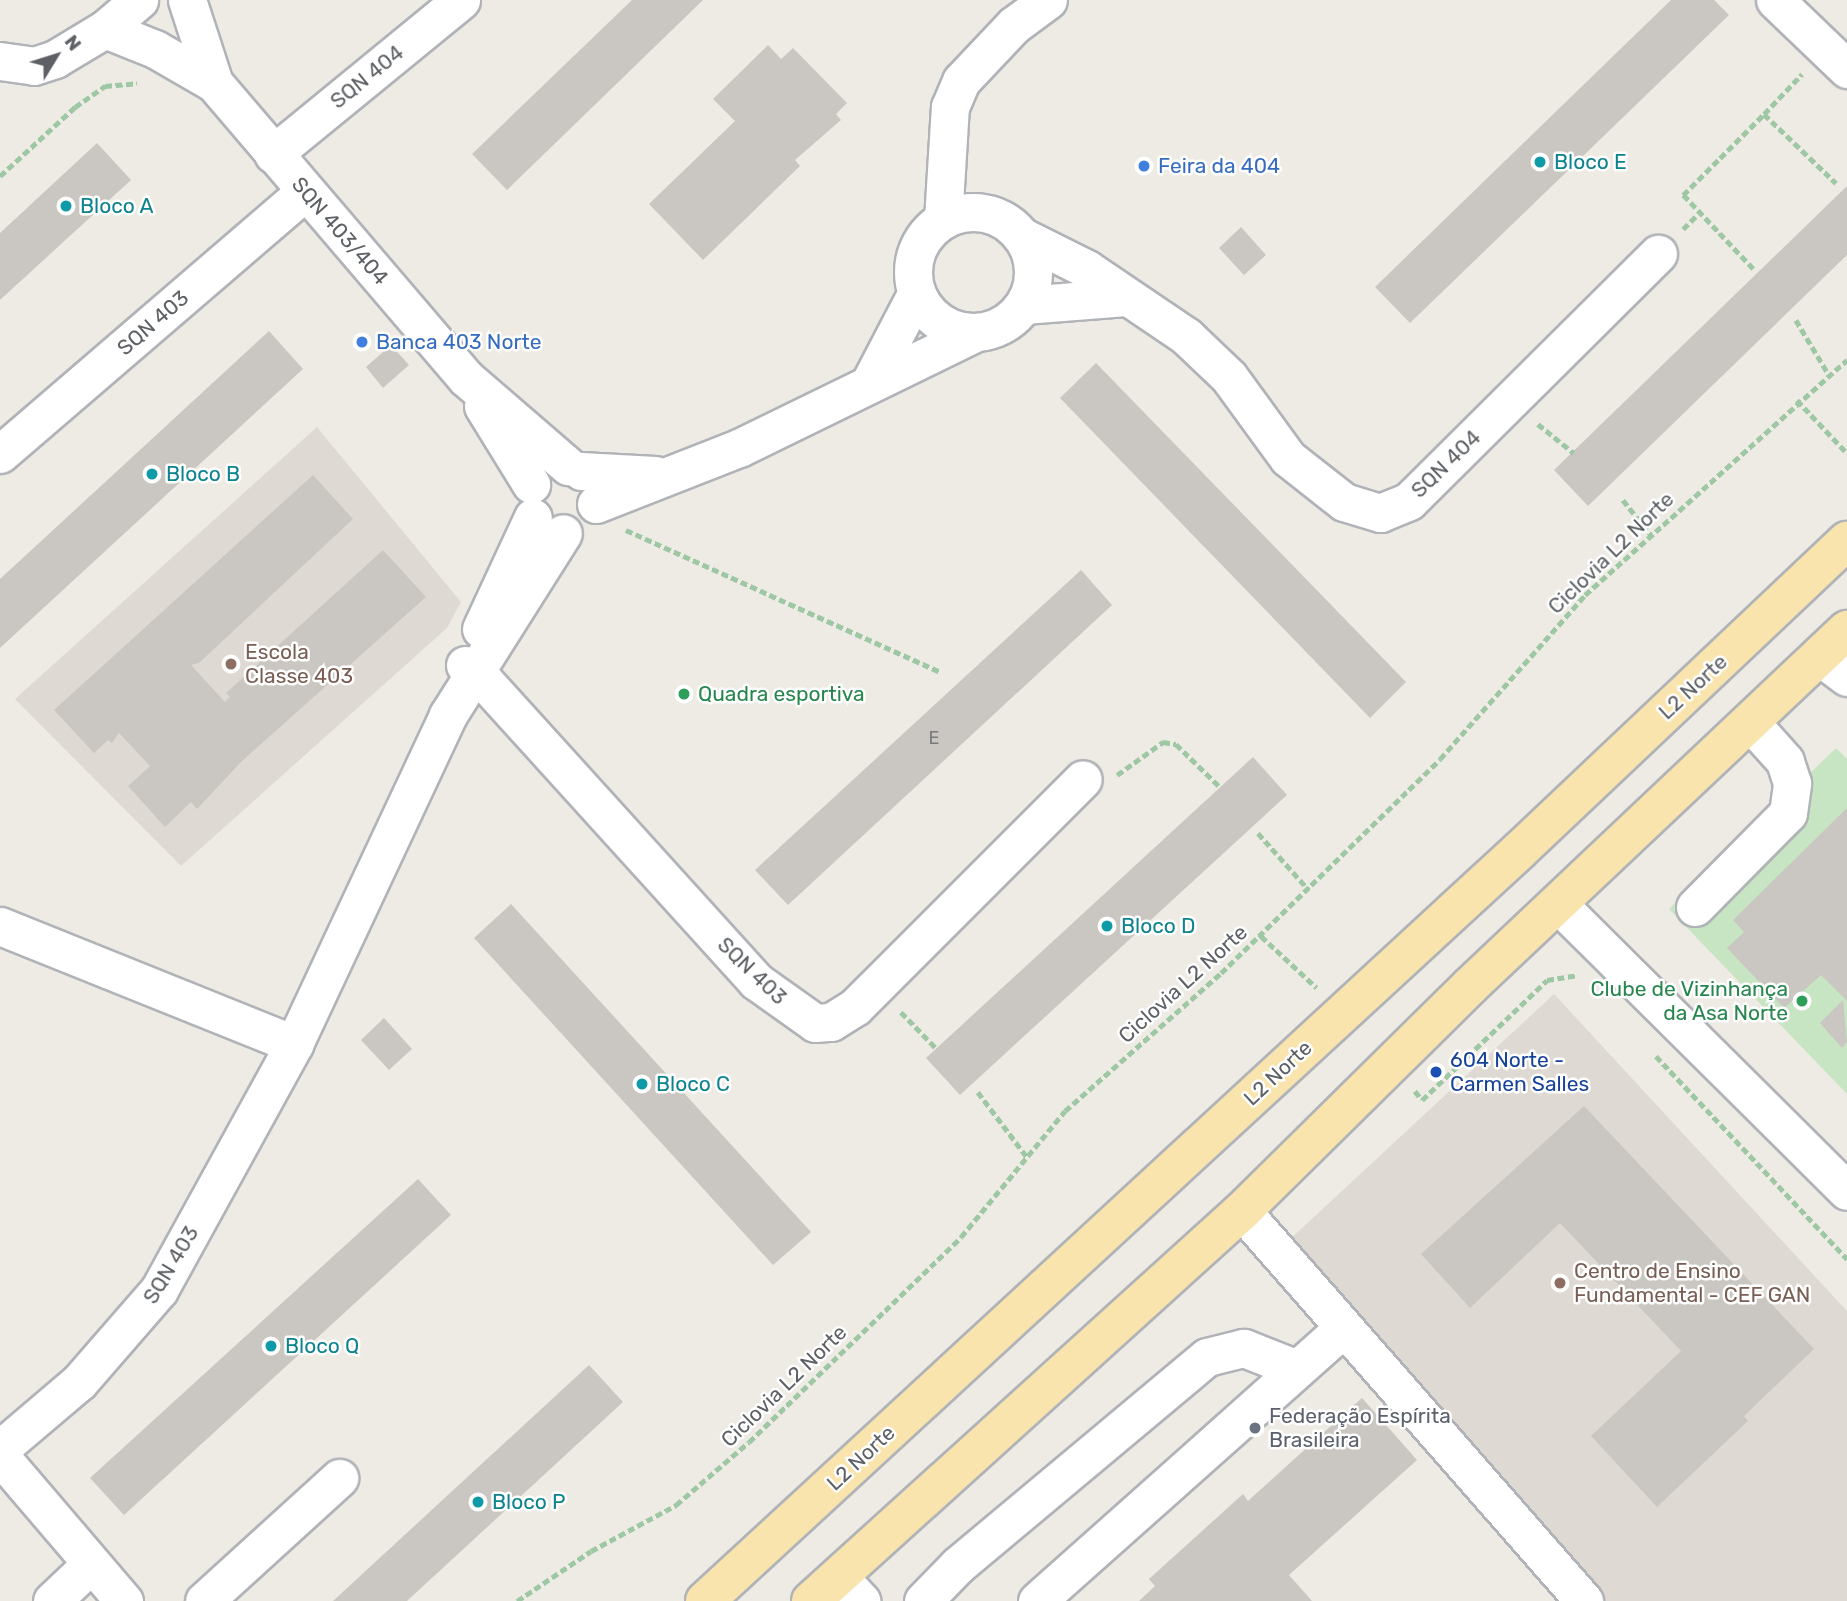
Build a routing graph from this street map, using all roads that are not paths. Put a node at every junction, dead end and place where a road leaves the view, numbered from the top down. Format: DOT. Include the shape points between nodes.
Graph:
graph roads {
  1 [pos="139,0"];
  2 [pos="187,0"];
  3 [pos="461,0"];
  4 [pos="1048,0"];
  5 [pos="1776,0"];
  6 [pos="105,29"];
  7 [pos="1836,59"];
  8 [pos="17,64"];
  9 [pos="214,83"];
  10 [pos="0,87"];
  11 [pos="950,129"];
  12 [pos="273,154"];
  13 [pos="305,192"];
  14 [pos="984,213"];
  15 [pos="943,220"];
  16 [pos="1021,236"];
  17 [pos="1658,254"];
  18 [pos="916,294"];
  19 [pos="1126,297"];
  20 [pos="1024,305"];
  21 [pos="975,334"];
  22 [pos="467,378"];
  23 [pos="869,384"];
  24 [pos="0,454"];
  25 [pos="575,468"];
  26 [pos="670,476"];
  27 [pos="563,511"];
  28 [pos="1847,541"];
  29 [pos="1847,630"];
  30 [pos="1833,667"];
  31 [pos="470,668"];
  32 [pos="1750,722"];
  33 [pos="1083,779"];
  34 [pos="1558,904"];
  35 [pos="1695,907"];
  36 [pos="0,926"];
  37 [pos="294,1044"];
  38 [pos="1847,1191"];
  39 [pos="1242,1211"];
  40 [pos="1343,1327"];
  41 [pos="1297,1369"];
  42 [pos="0,1449"];
  43 [pos="0,1457"];
  44 [pos="339,1478"];
  45 [pos="91,1564"];
  46 [pos="837,1593"];
  47 [pos="52,1601"];
  48 [pos="124,1601"];
  49 [pos="204,1601"];
  50 [pos="705,1601"];
  51 [pos="923,1601"];
  52 [pos="1037,1601"];
  53 [pos="1584,1601"];
  1 -- 6 [label="street"];
  2 -- 9 [label="street, SQN 403/404"];
  3 -- 12 [label="street, SQN 404"];
  4 -- 11 [label="street" via="1014,25 961,81 950,107"];
  5 -- 7 [label="street"];
  6 -- 8 [label="street" via="55,59"];
  6 -- 9 [label="street, SQN 403/404" via="155,49"];
  8 -- 10 [label="street"];
  9 -- 12 [label="street, SQN 403/404"];
  11 -- 14 [label="street"];
  11 -- 15 [label="street"];
  12 -- 13 [label="street, SQN 403/404"];
  13 -- 22 [label="street, SQN 403/404"];
  13 -- 24 [label="street, SQN 403"];
  14 -- 15 [label="street" via="963,213"];
  14 -- 16 [label="street" via="1005,221"];
  15 -- 18 [label="street" via="926,233 916,252 912,273"];
  16 -- 19 [label="street, SQN 404" via="1087,269"];
  16 -- 20 [label="street" via="1031,258 1033,282"];
  17 -- 19 [label="street, SQN 404" via="1396,510 1367,511 1344,502 1288,458 1229,377 1186,336"];
  18 -- 21 [label="street" via="930,315 951,328"];
  18 -- 23 [label="street"];
  19 -- 20 [label="street"];
  20 -- 21 [label="street" via="1012,320"];
  21 -- 23 [label="street"];
  22 -- 25 [label="street, SQN 403/404"];
  22 -- 27 [label="street, SQN 403/404"];
  23 -- 26 [label="street"];
  25 -- 26 [label="street"];
  25 -- 27 [label="street" via="553,466"];
  25 -- 27 [label="street" via="596,491"];
  26 -- 27 [label="street"];
  27 -- 31 [label="street, SQN 403"];
  28 -- 50 [label="main road, L2 Norte"];
  29 -- 30 [label="main road"];
  30 -- 32 [label="main road"];
  31 -- 33 [label="street, SQN 403" via="756,981 815,1023 831,1022 876,986"];
  31 -- 37 [label="street, SQN 403"];
  32 -- 34 [label="main road"];
  32 -- 35 [label="street" via="1785,761 1792,783 1788,813"];
  34 -- 38 [label="street"];
  34 -- 39 [label="main road"];
  36 -- 37 [label="street"];
  37 -- 42 [label="street, SQN 403" via="159,1290 79,1382"];
  39 -- 40 [label="street"];
  39 -- 46 [label="main road"];
  40 -- 41 [label="street"];
  40 -- 53 [label="street"];
  41 -- 51 [label="street" via="1244,1348 1207,1357 958,1565"];
  41 -- 52 [label="street"];
  43 -- 45 [label="street"];
  44 -- 49 [label="street"];
  45 -- 47 [label="street"];
  45 -- 48 [label="street"];
}
